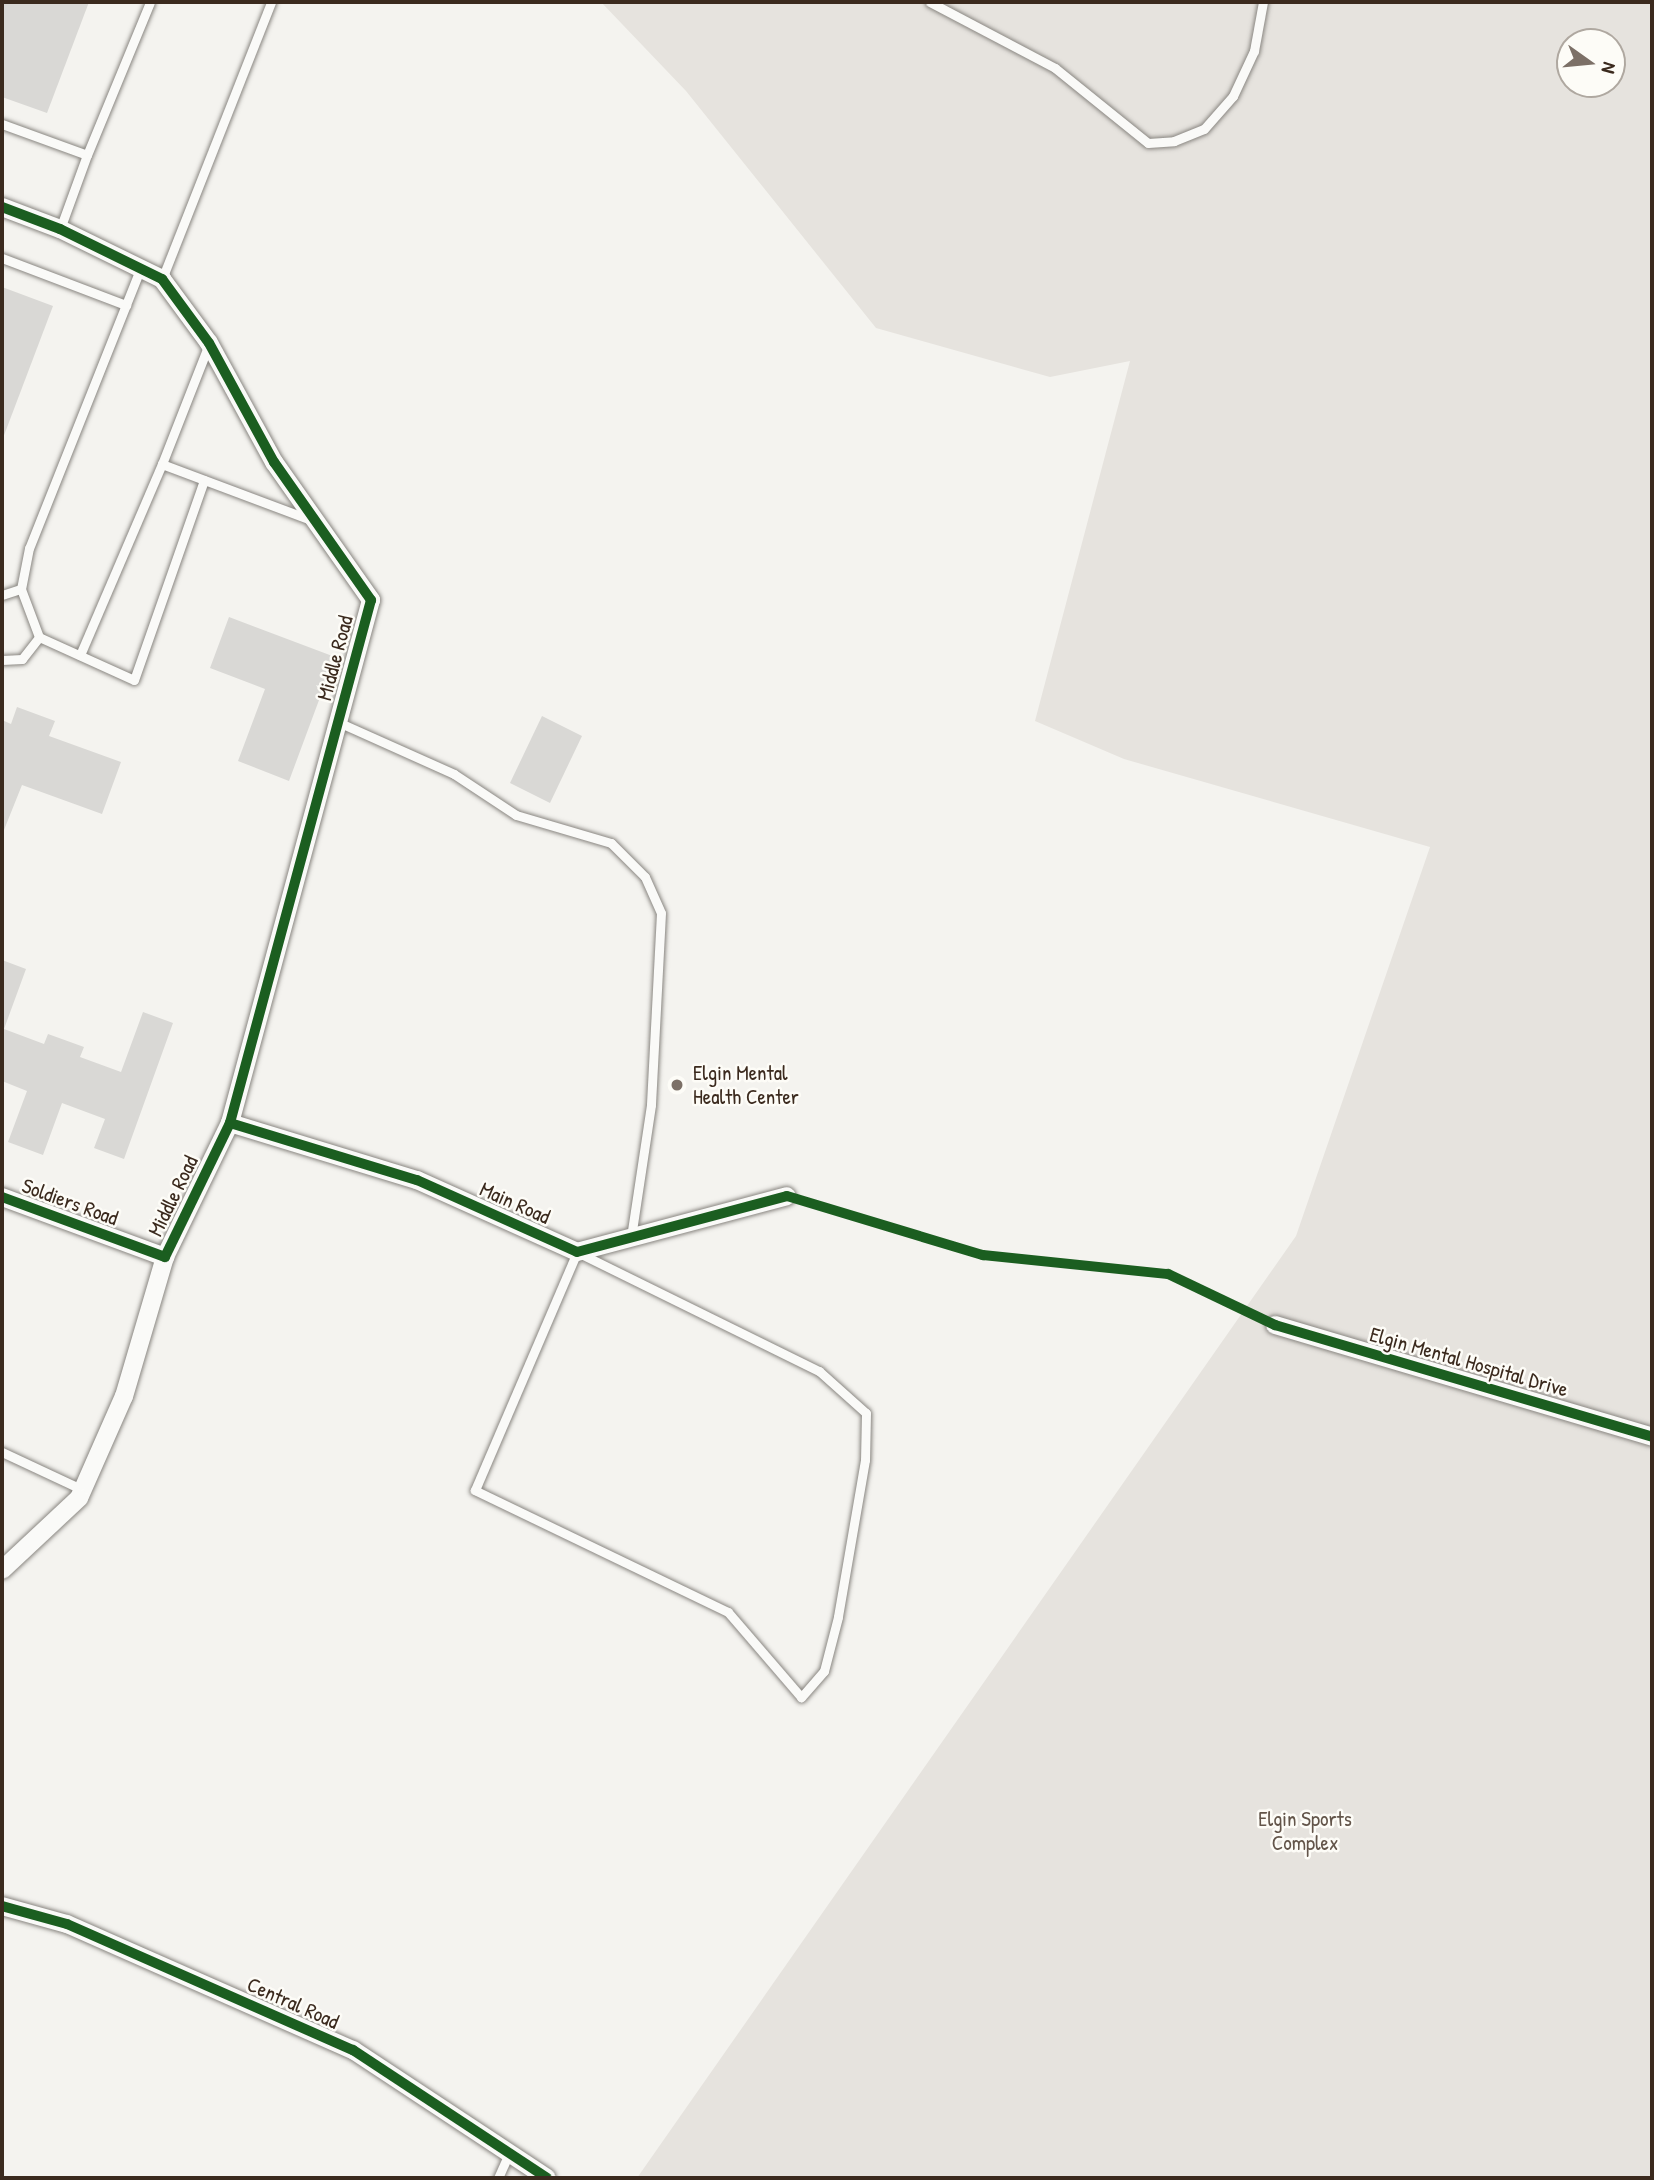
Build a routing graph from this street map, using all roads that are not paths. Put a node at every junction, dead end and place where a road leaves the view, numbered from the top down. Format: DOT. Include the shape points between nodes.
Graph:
graph roads {
  1 [pos="150,2"];
  2 [pos="271,2"];
  3 [pos="930,2"];
  4 [pos="1263,2"];
  5 [pos="2,124"];
  6 [pos="87,155"];
  7 [pos="2,207"];
  8 [pos="60,229"];
  9 [pos="2,258"];
  10 [pos="141,267"];
  11 [pos="162,279"];
  12 [pos="126,306"];
  13 [pos="209,343"];
  14 [pos="162,464"];
  15 [pos="204,480"];
  16 [pos="316,522"];
  17 [pos="21,589"];
  18 [pos="2,596"];
  19 [pos="39,637"];
  20 [pos="80,655"];
  21 [pos="2,660"];
  22 [pos="338,722"];
  23 [pos="230,1123"];
  24 [pos="787,1196"];
  25 [pos="2,1197"];
  26 [pos="631,1238"];
  27 [pos="578,1252"];
  28 [pos="165,1257"];
  29 [pos="1275,1325"];
  30 [pos="1652,1437"];
  31 [pos="2,1453"];
  32 [pos="83,1490"];
  33 [pos="2,1570"];
  34 [pos="2,1906"];
  35 [pos="509,2153"];
  36 [pos="498,2178"];
  37 [pos="547,2178"];
  1 -- 6 [label="lane"];
  2 -- 11 [label="lane"];
  3 -- 4 [label="lane" via="1055,68 1148,143 1174,141 1204,129 1233,96 1254,51"];
  5 -- 6 [label="lane"];
  6 -- 8 [label="lane"];
  7 -- 8 [label="street, Middle Road"];
  8 -- 10 [label="street, Middle Road"];
  9 -- 12 [label="lane"];
  10 -- 11 [label="street, Middle Road"];
  10 -- 12 [label="lane"];
  11 -- 13 [label="street, Middle Road"];
  12 -- 17 [label="lane" via="29,548"];
  13 -- 14 [label="lane"];
  13 -- 16 [label="street, Middle Road" via="274,462"];
  14 -- 15 [label="lane"];
  14 -- 20 [label="lane"];
  15 -- 16 [label="lane"];
  15 -- 20 [label="lane" via="134,680"];
  16 -- 22 [label="street, Middle Road" via="371,600"];
  17 -- 18 [label="lane"];
  17 -- 19 [label="lane"];
  19 -- 20 [label="lane"];
  19 -- 21 [label="lane" via="22,659"];
  22 -- 23 [label="street, Middle Road"];
  22 -- 26 [label="lane" via="454,774 516,815 611,843 645,877 661,913 650,1105"];
  23 -- 27 [label="street, Main Road" via="417,1180"];
  23 -- 28 [label="street, Middle Road"];
  24 -- 26 [label="street"];
  25 -- 28 [label="street, Soldiers Road"];
  26 -- 27 [label="street"];
  27 -- 27 [label="lane" via="475,1490 728,1612 801,1697 824,1671 838,1617 865,1460 866,1413 819,1371"];
  28 -- 32 [label="street, Middle Road" via="124,1396"];
  29 -- 30 [label="street, Elgin Mental Hospital Drive"];
  31 -- 32 [label="lane"];
  32 -- 33 [label="street, Middle Road"];
  34 -- 35 [label="street, Central Road" via="67,1924 353,2050"];
  35 -- 36 [label="lane"];
  35 -- 37 [label="street, Central Road"];
}
